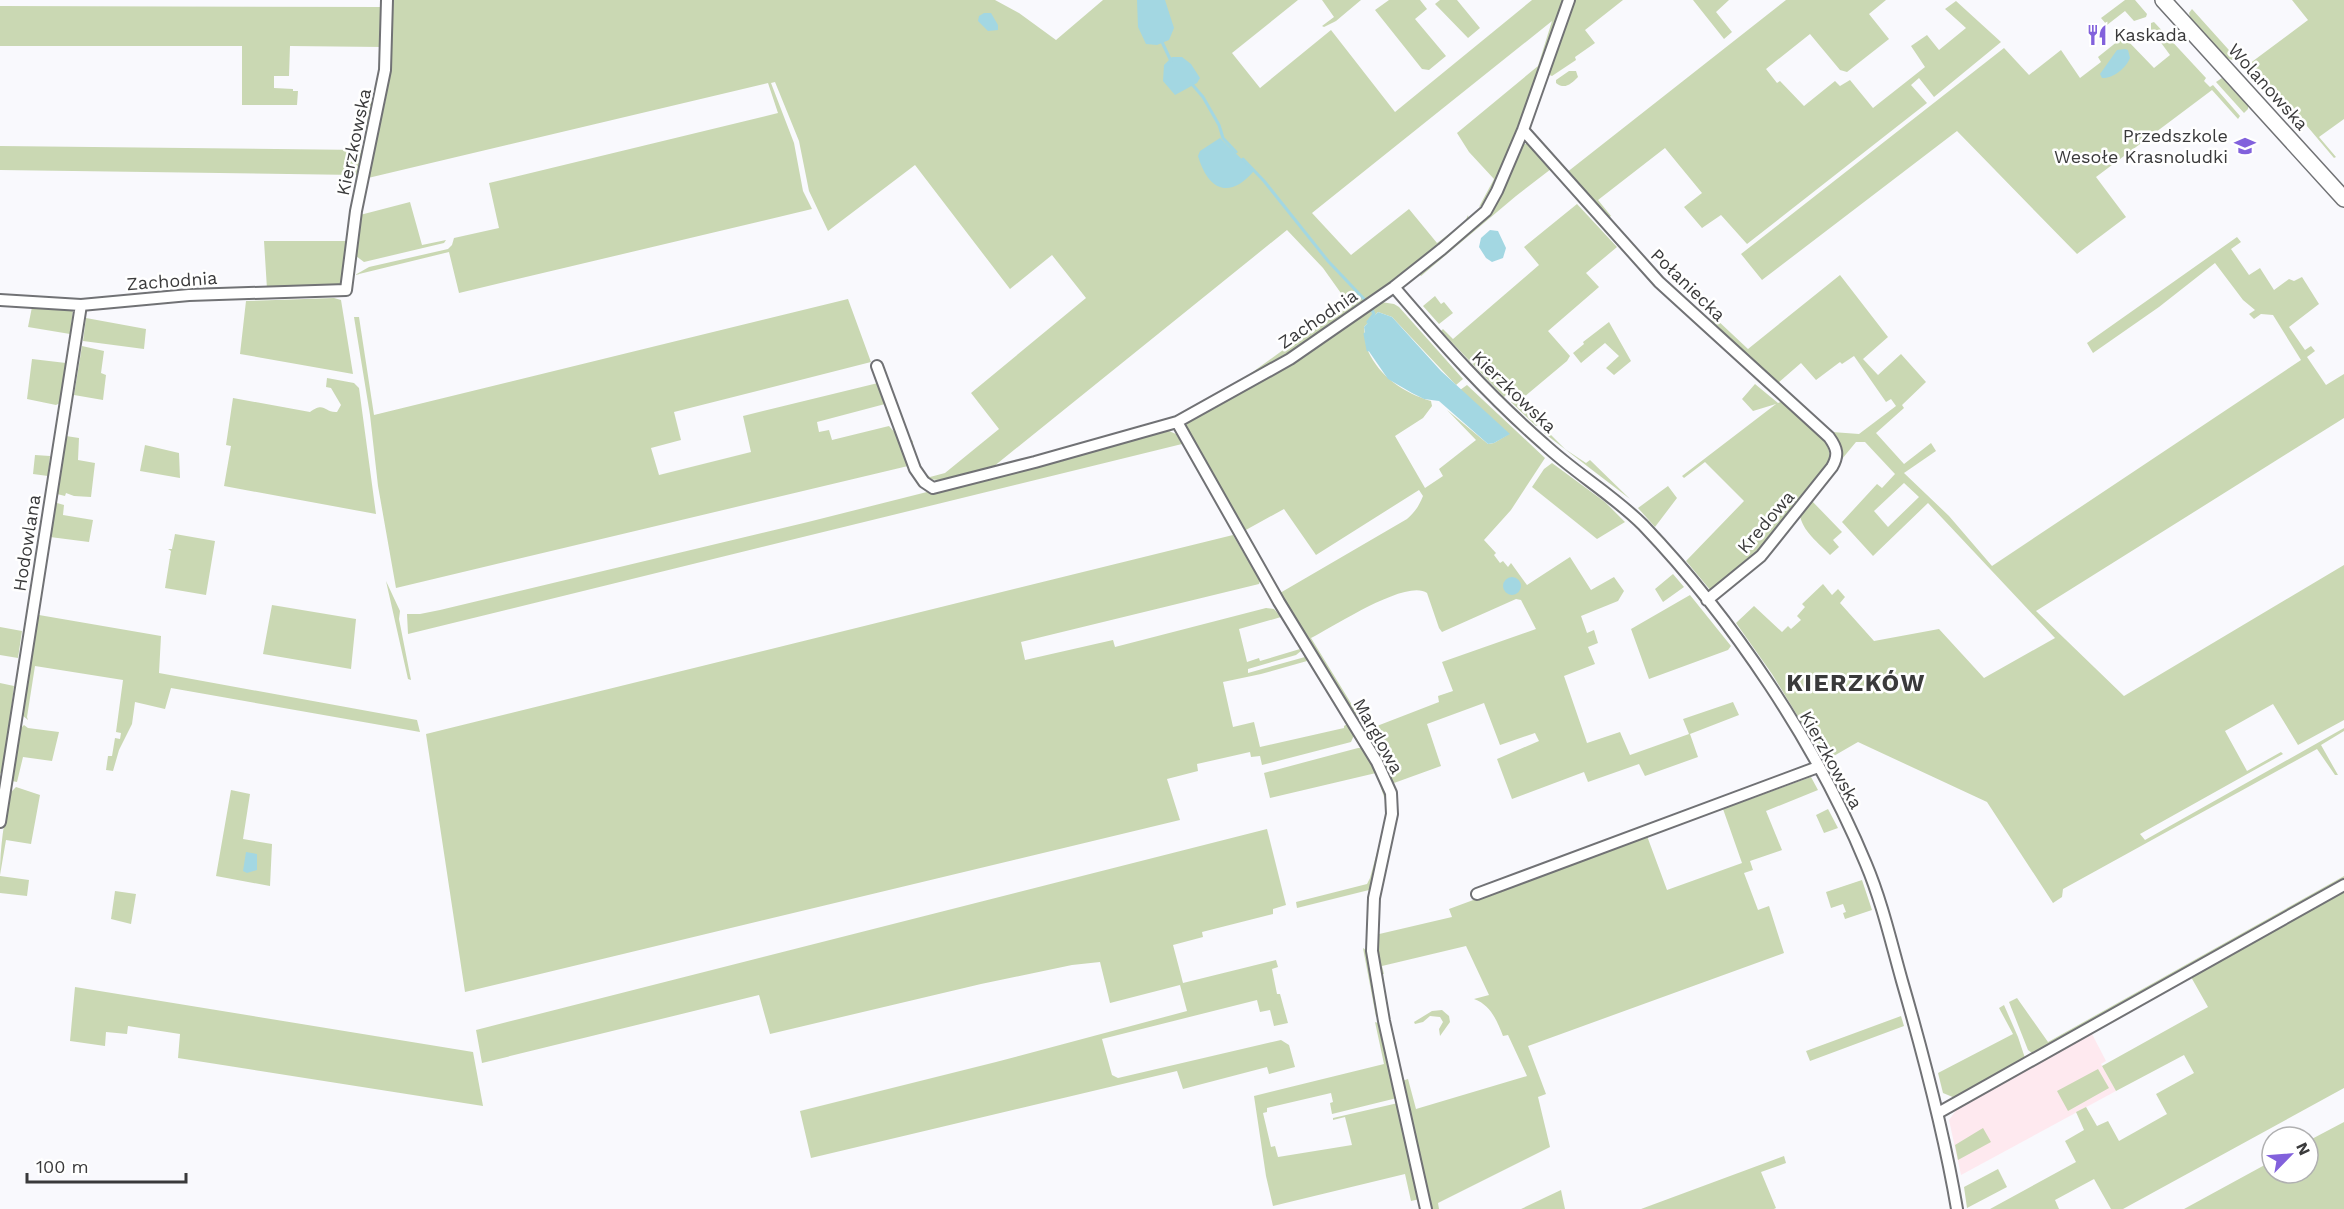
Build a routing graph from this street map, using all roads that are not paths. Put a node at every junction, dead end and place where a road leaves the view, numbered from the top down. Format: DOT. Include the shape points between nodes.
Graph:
graph roads {
  1 [pos="387,0"];
  2 [pos="1569,0"];
  3 [pos="2163,0"];
  4 [pos="1523,130"];
  5 [pos="2344,199"];
  6 [pos="1394,287"];
  7 [pos="346,290"];
  8 [pos="0,300"];
  9 [pos="81,305"];
  10 [pos="877,366"];
  11 [pos="1177,422"];
  12 [pos="1837,455"];
  13 [pos="1707,600"];
  14 [pos="1818,767"];
  15 [pos="0,822"];
  16 [pos="2344,885"];
  17 [pos="1477,894"];
  18 [pos="1938,1113"];
  19 [pos="1426,1209"];
  20 [pos="1957,1209"];
  1 -- 7 [label="street, Kierzkowska" via="385,70 356,211"];
  2 -- 4 [label="street, Zachodnia"];
  3 -- 5 [label="main road, Wolanowska"];
  4 -- 6 [label="street, Zachodnia" via="1486,211"];
  4 -- 12 [label="street, Połaniecka" via="1653,275 1829,437"];
  6 -- 11 [label="street, Zachodnia" via="1290,359"];
  6 -- 13 [label="street, Kierzkowska" via="1472,376 1553,453 1630,513"];
  7 -- 9 [label="street, Zachodnia" via="189,295"];
  8 -- 9 [label="street, Zachodnia"];
  9 -- 15 [label="street, Hodowlana"];
  10 -- 11 [label="street, Zachodnia" via="915,469 933,488"];
  11 -- 19 [label="street, Marglowa" via="1279,602 1377,762 1390,793 1392,814 1374,898 1372,951"];
  12 -- 13 [label="street, Kredowa" via="1833,467 1761,555"];
  13 -- 14 [label="street, Kierzkowska" via="1760,670"];
  14 -- 17 [label="street"];
  14 -- 18 [label="street, Kierzkowska" via="1868,869"];
  16 -- 18 [label="street"];
  18 -- 20 [label="street, Kierzkowska"];
}
